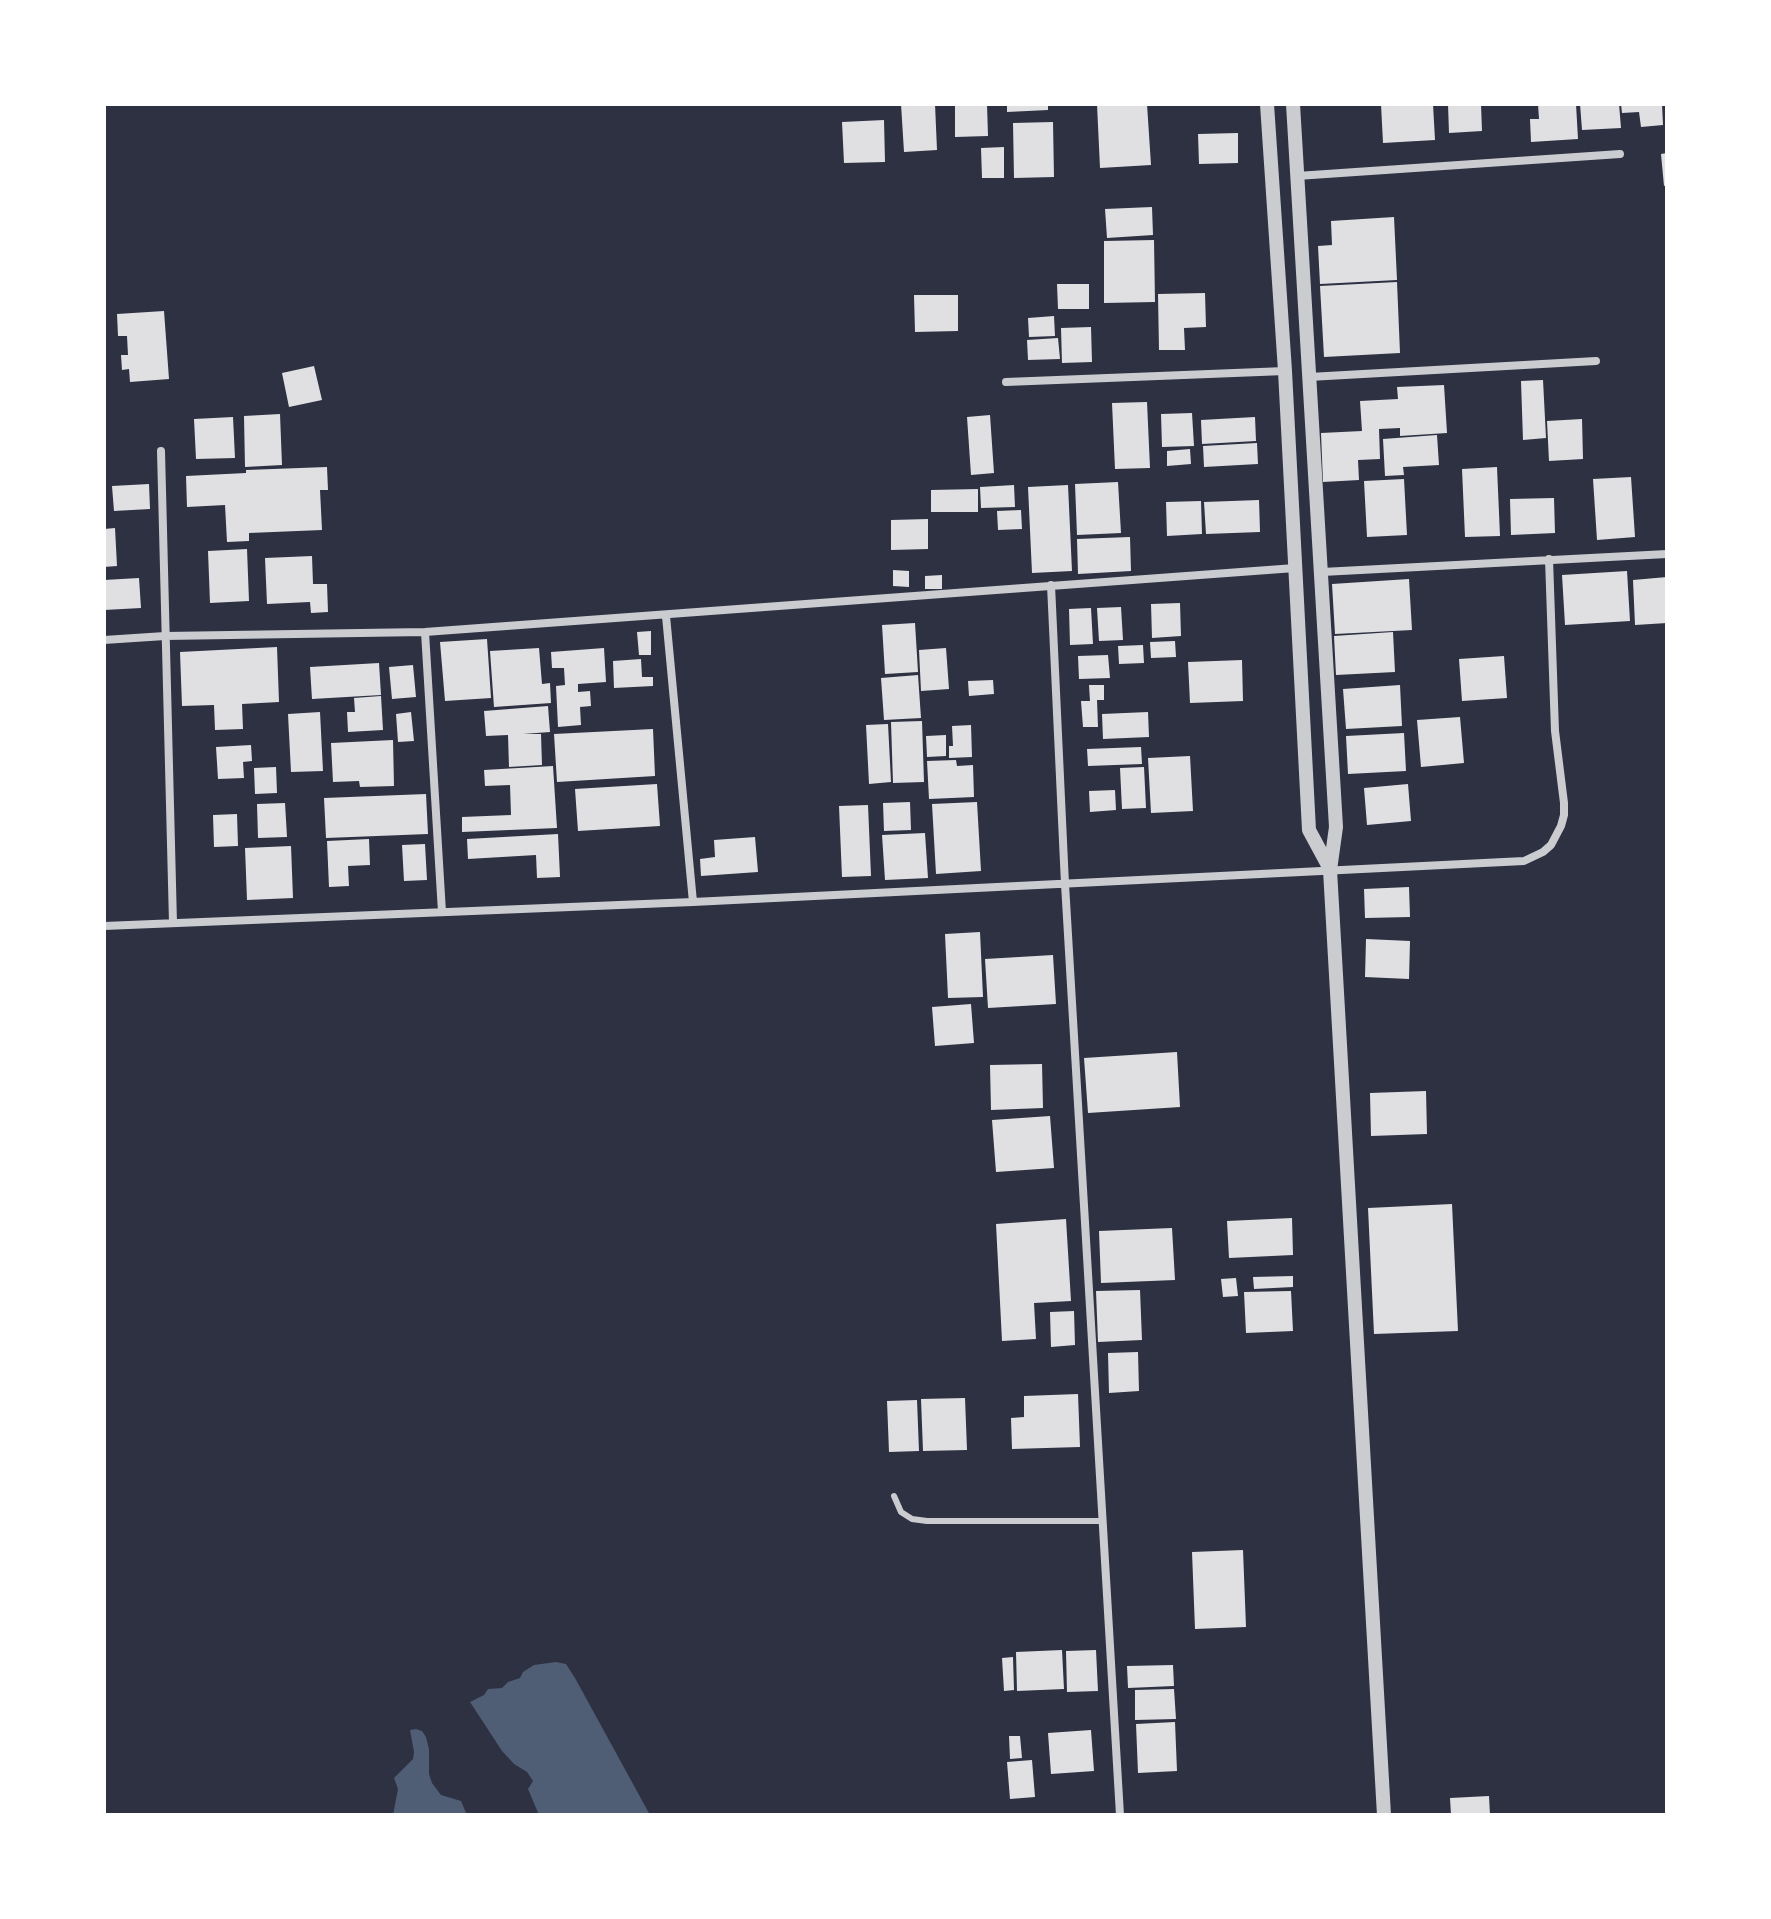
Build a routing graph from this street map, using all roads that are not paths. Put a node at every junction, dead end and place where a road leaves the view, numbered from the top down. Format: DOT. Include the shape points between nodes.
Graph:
graph roads {
  1 [pos="1267,104"];
  2 [pos="1293,104"];
  3 [pos="1620,154"];
  4 [pos="1297,176"];
  5 [pos="1596,361"];
  6 [pos="1285,371"];
  7 [pos="1309,377"];
  8 [pos="1006,382"];
  9 [pos="161,451"];
  10 [pos="1667,554"];
  11 [pos="1549,559"];
  12 [pos="1295,568"];
  13 [pos="1322,572"];
  14 [pos="1051,585"];
  15 [pos="666,616"];
  16 [pos="425,632"];
  17 [pos="165,636"];
  18 [pos="104,640"];
  19 [pos="1330,870"];
  20 [pos="1065,884"];
  21 [pos="693,902"];
  22 [pos="442,912"];
  23 [pos="173,923"];
  24 [pos="104,926"];
  25 [pos="894,1496"];
  26 [pos="1102,1521"];
  27 [pos="1120,1815"];
  28 [pos="1384,1815"];
  1 -- 6 [label="street"];
  2 -- 4 [label="street"];
  3 -- 4 [label="street"];
  4 -- 7 [label="street"];
  5 -- 7 [label="street"];
  6 -- 8 [label="street"];
  6 -- 12 [label="street"];
  7 -- 13 [label="street"];
  9 -- 17 [label="street"];
  10 -- 11 [label="street"];
  11 -- 13 [label="street"];
  11 -- 19 [label="street" via="1555,731 1564,803 1557,837 1524,861"];
  12 -- 14 [label="street"];
  12 -- 19 [label="street" via="1309,830"];
  13 -- 19 [label="street" via="1336,827"];
  14 -- 15 [label="street"];
  14 -- 20 [label="street"];
  15 -- 16 [label="street"];
  15 -- 21 [label="street"];
  16 -- 17 [label="street"];
  16 -- 22 [label="street"];
  17 -- 18 [label="street"];
  17 -- 23 [label="street"];
  19 -- 20 [label="street"];
  19 -- 28 [label="street"];
  20 -- 21 [label="street"];
  20 -- 26 [label="street"];
  21 -- 22 [label="street"];
  22 -- 23 [label="street"];
  23 -- 24 [label="street"];
  25 -- 26 [label="lane" via="901,1512 927,1521"];
  26 -- 27 [label="street"];
}
